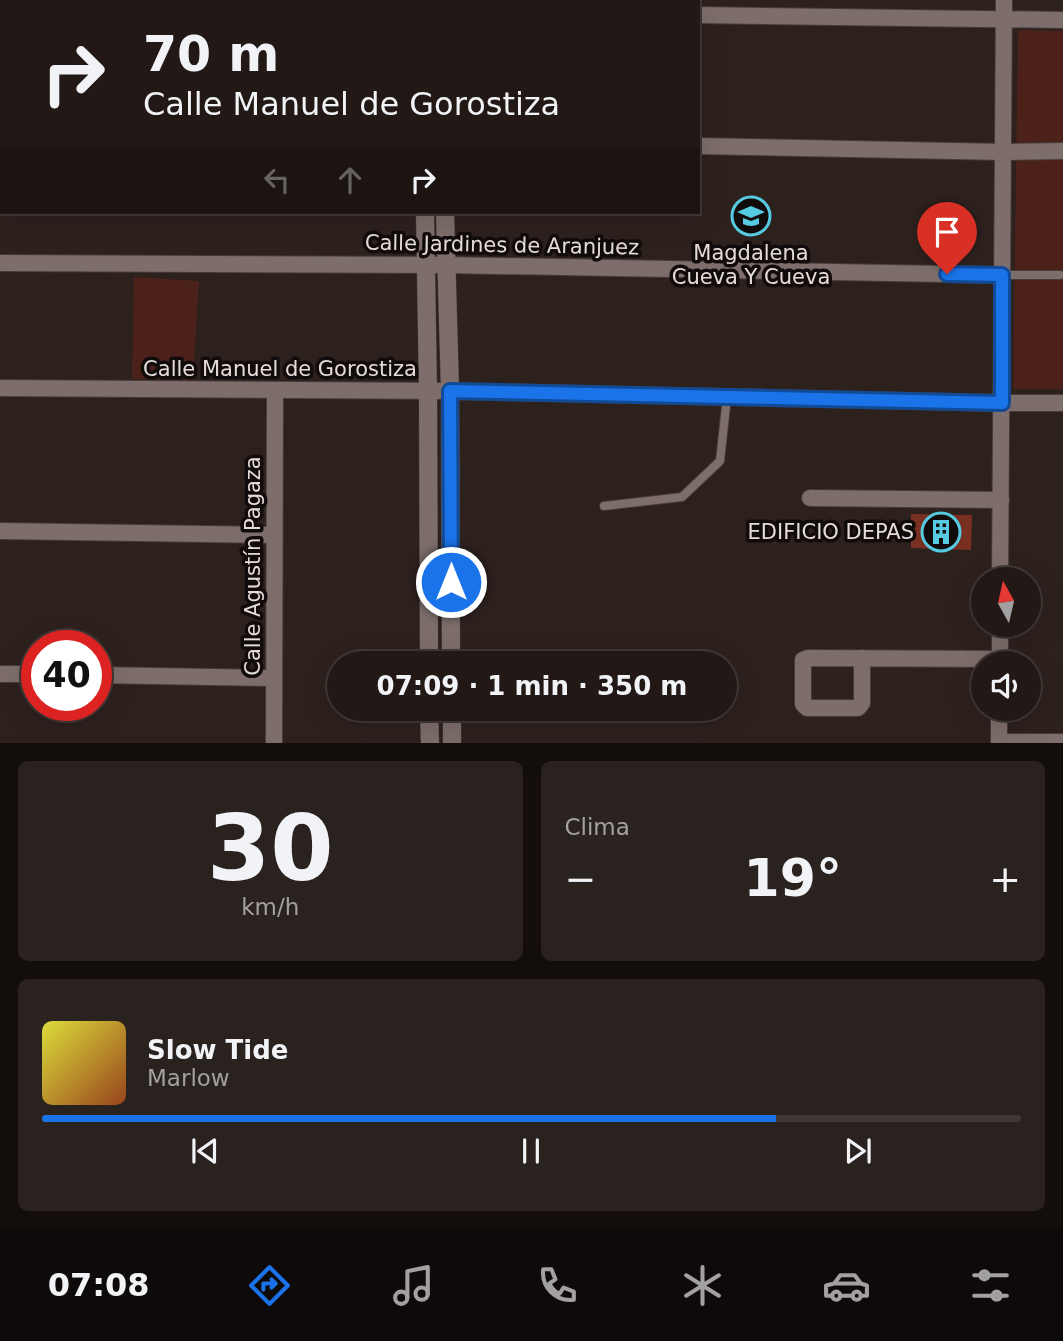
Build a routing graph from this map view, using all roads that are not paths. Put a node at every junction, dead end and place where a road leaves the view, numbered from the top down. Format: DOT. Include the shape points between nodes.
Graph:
graph roads {
  1 [pos="1004,0"];
  2 [pos="700,15"];
  3 [pos="1004,20"];
  4 [pos="1063,20"];
  5 [pos="700,146"];
  6 [pos="1063,151"];
  7 [pos="1004,152"];
  8 [pos="425,214"];
  9 [pos="444,214"];
  10 [pos="0,263"];
  11 [pos="426,264"];
  12 [pos="446,265"];
  13 [pos="1002,275"];
  14 [pos="1060,275"];
  15 [pos="0,388"];
  16 [pos="275,390"];
  17 [pos="428,391"];
  18 [pos="450,391"];
  19 [pos="727,397"];
  20 [pos="1002,403"];
  21 [pos="1063,403"];
  22 [pos="810,498"];
  23 [pos="1001,500"];
  24 [pos="604,506"];
  25 [pos="0,531"];
  26 [pos="274,536"];
  27 [pos="1000,567"];
  28 [pos="429,651"];
  29 [pos="452,651"];
  30 [pos="862,658"];
  31 [pos="971,660"];
  32 [pos="0,674"];
  33 [pos="21,674"];
  34 [pos="112,675"];
  35 [pos="274,678"];
  36 [pos="429,721"];
  37 [pos="452,721"];
  38 [pos="999,721"];
  39 [pos="999,742"];
  40 [pos="1063,742"];
  41 [pos="274,743"];
  42 [pos="430,743"];
  43 [pos="452,743"];
  1 -- 3 [label="street"];
  2 -- 3 [label="street"];
  3 -- 4 [label="street"];
  3 -- 7 [label="street"];
  5 -- 7 [label="street"];
  6 -- 7 [label="street"];
  7 -- 13 [label="street"];
  8 -- 11 [label="street"];
  9 -- 12 [label="street"];
  10 -- 11 [label="street, Calle Jardines de Aranjuez"];
  11 -- 12 [label="street, Calle Jardines de Aranjuez"];
  11 -- 17 [label="street"];
  12 -- 13 [label="street, Calle Jardines de Aranjuez"];
  12 -- 18 [label="street"];
  13 -- 14 [label="lane"];
  13 -- 20 [label="street"];
  15 -- 16 [label="street, Calle Manuel de Gorostiza"];
  16 -- 17 [label="street, Calle Manuel de Gorostiza"];
  16 -- 26 [label="street, Calle Agustín Pagaza"];
  17 -- 18 [label="street, Calle Manuel de Gorostiza"];
  17 -- 28 [label="street"];
  18 -- 19 [label="street, Calle Manuel de Gorostiza"];
  18 -- 29 [label="street"];
  19 -- 20 [label="street, Calle Manuel de Gorostiza"];
  19 -- 24 [label="lane" via="720,461 682,497"];
  20 -- 21 [label="street, Calle Manuel de Gorostiza"];
  20 -- 23 [label="street"];
  22 -- 23 [label="street"];
  23 -- 27 [label="street"];
  25 -- 26 [label="street"];
  26 -- 35 [label="street, Calle Agustín Pagaza"];
  30 -- 30 [label="street" via="803,660 803,704 807,708 858,708 862,703"];
  30 -- 31 [label="street"];
  32 -- 33 [label="street"];
  34 -- 35 [label="street"];
  35 -- 41 [label="street, Calle Agustín Pagaza"];
  36 -- 42 [label="street"];
  37 -- 43 [label="street"];
  38 -- 39 [label="street"];
  39 -- 40 [label="street"];
}
